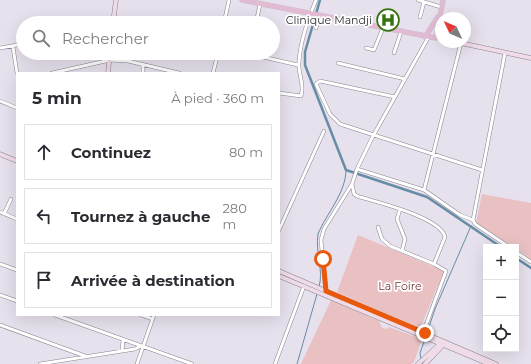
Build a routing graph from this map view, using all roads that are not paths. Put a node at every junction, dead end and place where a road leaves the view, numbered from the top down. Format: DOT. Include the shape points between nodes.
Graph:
graph roads {
  1 [pos="116,0"];
  2 [pos="229,0"];
  3 [pos="242,0"];
  4 [pos="316,0"];
  5 [pos="418,0"];
  6 [pos="442,0"];
  7 [pos="268,2"];
  8 [pos="424,2"];
  9 [pos="260,4"];
  10 [pos="441,7"];
  11 [pos="440,12"];
  12 [pos="312,13"];
  13 [pos="319,14"];
  14 [pos="114,16"];
  15 [pos="226,16"];
  16 [pos="257,16"];
  17 [pos="420,17"];
  18 [pos="435,23"];
  19 [pos="316,28"];
  20 [pos="383,28"];
  21 [pos="401,32"];
  22 [pos="427,37"];
  23 [pos="435,38"];
  24 [pos="471,45"];
  25 [pos="16,46"];
  26 [pos="13,47"];
  27 [pos="0,48"];
  28 [pos="366,48"];
  29 [pos="458,48"];
  30 [pos="394,53"];
  31 [pos="505,53"];
  32 [pos="531,58"];
  33 [pos="110,60"];
  34 [pos="216,60"];
  35 [pos="276,60"];
  36 [pos="338,63"];
  37 [pos="143,65"];
  38 [pos="298,65"];
  39 [pos="17,72"];
  40 [pos="56,72"];
  41 [pos="108,72"];
  42 [pos="143,72"];
  43 [pos="173,72"];
  44 [pos="213,72"];
  45 [pos="406,79"];
  46 [pos="280,93"];
  47 [pos="395,97"];
  48 [pos="0,101"];
  49 [pos="16,108"];
  50 [pos="324,131"];
  51 [pos="373,136"];
  52 [pos="0,154"];
  53 [pos="434,154"];
  54 [pos="16,161"];
  55 [pos="356,170"];
  56 [pos="482,170"];
  57 [pos="352,184"];
  58 [pos="424,190"];
  59 [pos="346,192"];
  60 [pos="354,194"];
  61 [pos="11,199"];
  62 [pos="400,209"];
  63 [pos="0,212"];
  64 [pos="4,214"];
  65 [pos="16,219"];
  66 [pos="473,220"];
  67 [pos="280,226"];
  68 [pos="378,227"];
  69 [pos="505,244"];
  70 [pos="402,251"];
  71 [pos="519,254"];
  72 [pos="531,262"];
  73 [pos="0,264"];
  74 [pos="434,264"];
  75 [pos="16,270"];
  76 [pos="280,271"];
  77 [pos="280,276"];
  78 [pos="304,286"];
  79 [pos="326,291"];
  80 [pos="0,295"];
  81 [pos="16,301"];
  82 [pos="58,316"];
  83 [pos="144,316"];
  84 [pos="154,316"];
  85 [pos="153,319"];
  86 [pos="0,326"];
  87 [pos="426,336"];
  88 [pos="123,340"];
  89 [pos="443,343"];
  90 [pos="142,346"];
  91 [pos="450,348"];
  92 [pos="122,351"];
  93 [pos="434,353"];
  94 [pos="86,357"];
  95 [pos="176,359"];
  96 [pos="424,362"];
  97 [pos="418,363"];
  98 [pos="40,364"];
  99 [pos="137,364"];
  100 [pos="175,364"];
  101 [pos="192,364"];
  102 [pos="275,364"];
  103 [pos="489,364"];
  104 [pos="496,364"];
  1 -- 14 [label="street"];
  2 -- 15 [label="street"];
  3 -- 9 [label="main road"];
  4 -- 12 [label="street"];
  5 -- 8 [label="street"];
  6 -- 10 [label="main road"];
  7 -- 9 [label="main road"];
  7 -- 12 [label="main road"];
  8 -- 10 [label="street"];
  8 -- 17 [label="street"];
  9 -- 16 [label="street"];
  10 -- 11 [label="main road"];
  12 -- 13 [label="main road"];
  12 -- 38 [label="street"];
  13 -- 19 [label="street"];
  13 -- 20 [label="main road"];
  18 -- 22 [label="main road"];
  20 -- 21 [label="main road"];
  20 -- 28 [label="street" via="374,50"];
  21 -- 22 [label="main road"];
  21 -- 30 [label="street"];
  22 -- 23 [label="main road"];
  22 -- 45 [label="street"];
  24 -- 31 [label="street"];
  25 -- 26 [label="street"];
  26 -- 27 [label="street"];
  26 -- 39 [label="street"];
  29 -- 53 [label="street"];
  31 -- 32 [label="street"];
  31 -- 56 [label="street"];
  33 -- 37 [label="street"];
  33 -- 40 [label="street"];
  33 -- 41 [label="street"];
  34 -- 44 [label="street"];
  35 -- 38 [label="street"];
  36 -- 45 [label="street"];
  37 -- 42 [label="street"];
  37 -- 43 [label="street"];
  38 -- 46 [label="street" via="303,91 301,96"];
  45 -- 47 [label="street"];
  47 -- 51 [label="street"];
  47 -- 51 [label="street" via="320,80 316,84 333,118 340,124"];
  48 -- 49 [label="street"];
  50 -- 67 [label="street"];
  51 -- 53 [label="street"];
  51 -- 55 [label="street"];
  52 -- 54 [label="street"];
  53 -- 56 [label="street"];
  53 -- 58 [label="street"];
  55 -- 57 [label="street"];
  55 -- 58 [label="street"];
  56 -- 66 [label="street"];
  57 -- 59 [label="street"];
  57 -- 60 [label="street"];
  58 -- 66 [label="street" via="460,215"];
  59 -- 60 [label="street"];
  59 -- 79 [label="street" via="320,240"];
  60 -- 62 [label="street"];
  61 -- 64 [label="street"];
  62 -- 70 [label="street" via="397,219 405,239"];
  62 -- 74 [label="street" via="418,215 444,232 445,237"];
  63 -- 64 [label="street"];
  64 -- 65 [label="street"];
  66 -- 69 [label="street"];
  68 -- 70 [label="street" via="384,241"];
  70 -- 74 [label="street"];
  71 -- 72 [label="street"];
  73 -- 75 [label="street"];
  74 -- 87 [label="street" via="445,269 446,273"];
  76 -- 79 [label="street"];
  77 -- 78 [label="street"];
  78 -- 87 [label="street"];
  78 -- 102 [label="street"];
  79 -- 87 [label="street"];
  80 -- 81 [label="street"];
  82 -- 88 [label="street"];
  83 -- 85 [label="street"];
  84 -- 85 [label="street"];
  85 -- 90 [label="street"];
  86 -- 94 [label="street"];
  87 -- 89 [label="street"];
  87 -- 93 [label="street" via="433,345"];
  88 -- 90 [label="street"];
  88 -- 92 [label="street"];
  89 -- 91 [label="street"];
  89 -- 93 [label="street"];
  89 -- 104 [label="street"];
  90 -- 92 [label="street"];
  90 -- 95 [label="street"];
  90 -- 99 [label="street"];
  91 -- 93 [label="street"];
  91 -- 103 [label="street"];
  92 -- 94 [label="street"];
  93 -- 96 [label="street"];
  94 -- 98 [label="street"];
  95 -- 100 [label="street"];
  95 -- 101 [label="street"];
  96 -- 97 [label="street"];
}
